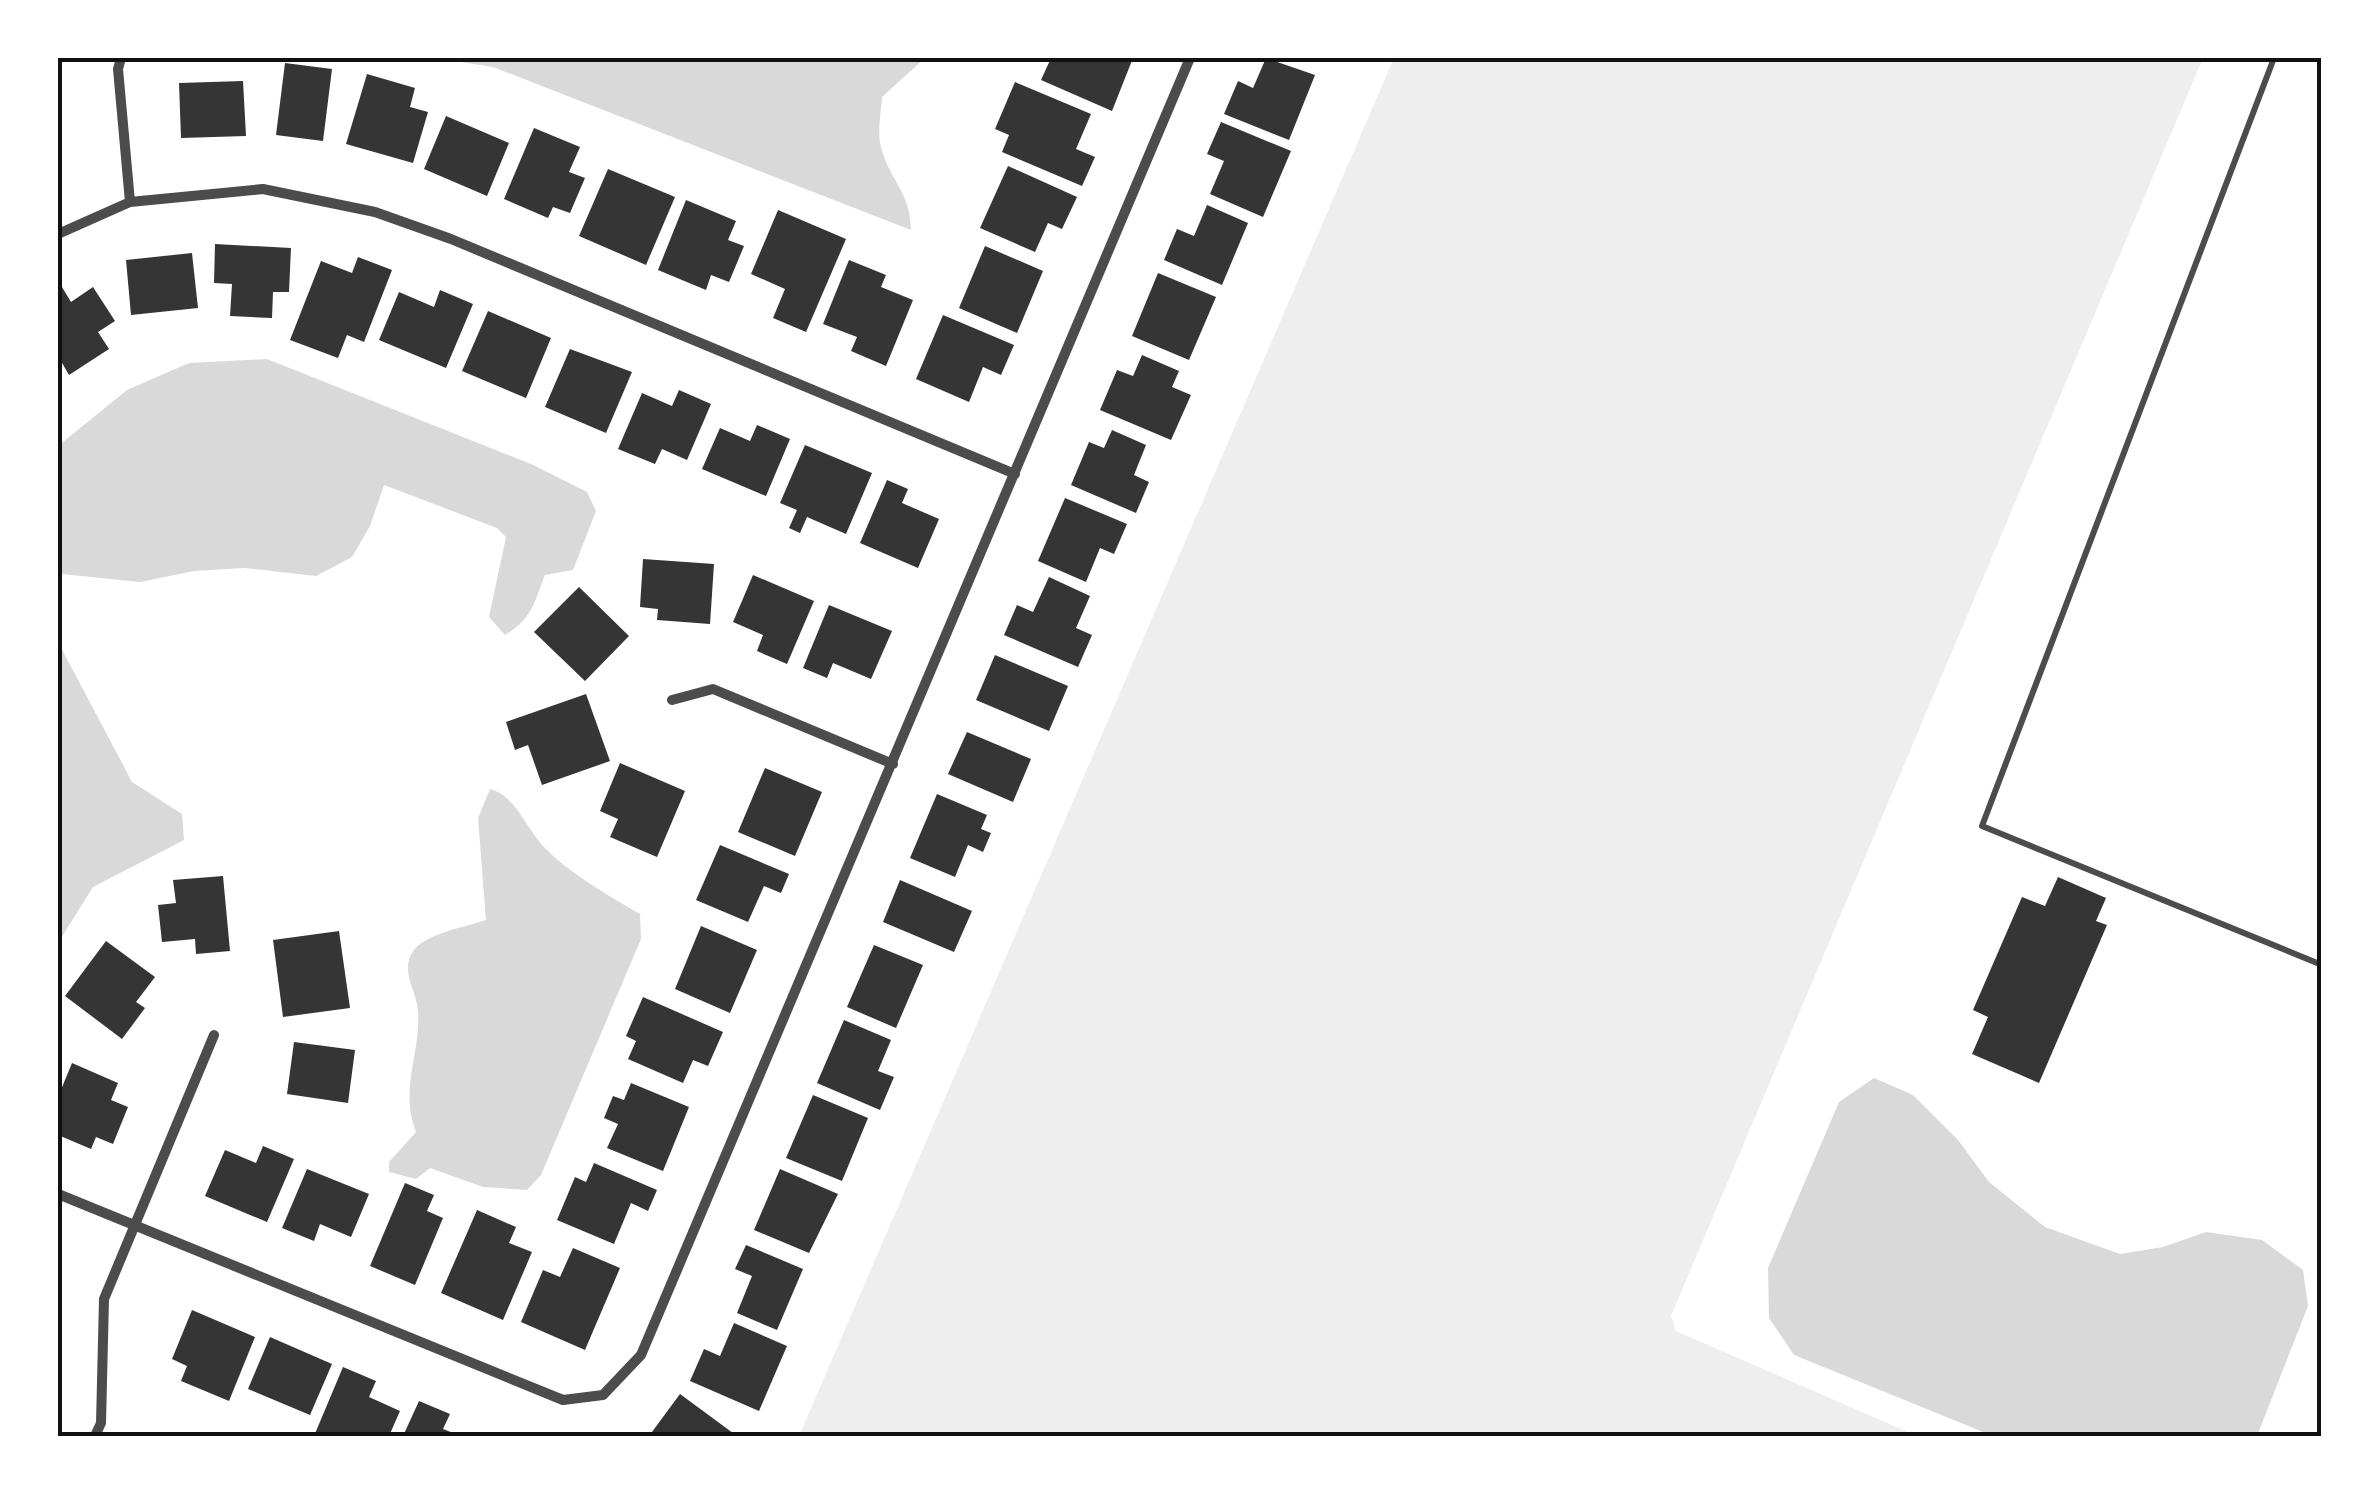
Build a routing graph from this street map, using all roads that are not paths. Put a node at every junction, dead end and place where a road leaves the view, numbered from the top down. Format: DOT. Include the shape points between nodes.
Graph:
graph roads {
  1 [pos="122,58"];
  2 [pos="1190,58"];
  3 [pos="2274,58"];
  4 [pos="130,202"];
  5 [pos="58,234"];
  6 [pos="1015,474"];
  7 [pos="672,700"];
  8 [pos="893,764"];
  9 [pos="2322,965"];
  10 [pos="214,1035"];
  11 [pos="58,1194"];
  12 [pos="133,1225"];
  13 [pos="95,1436"];
  1 -- 4 [label="street"];
  2 -- 6 [label="street"];
  3 -- 9 [label="lane" via="1982,826"];
  4 -- 5 [label="street"];
  4 -- 6 [label="street" via="263,190 375,212"];
  6 -- 8 [label="street"];
  7 -- 8 [label="street" via="713,689"];
  8 -- 12 [label="street" via="641,1355 603,1395 563,1400"];
  10 -- 12 [label="street"];
  11 -- 12 [label="street"];
  12 -- 13 [label="street" via="104,1299 101,1423"];
}
